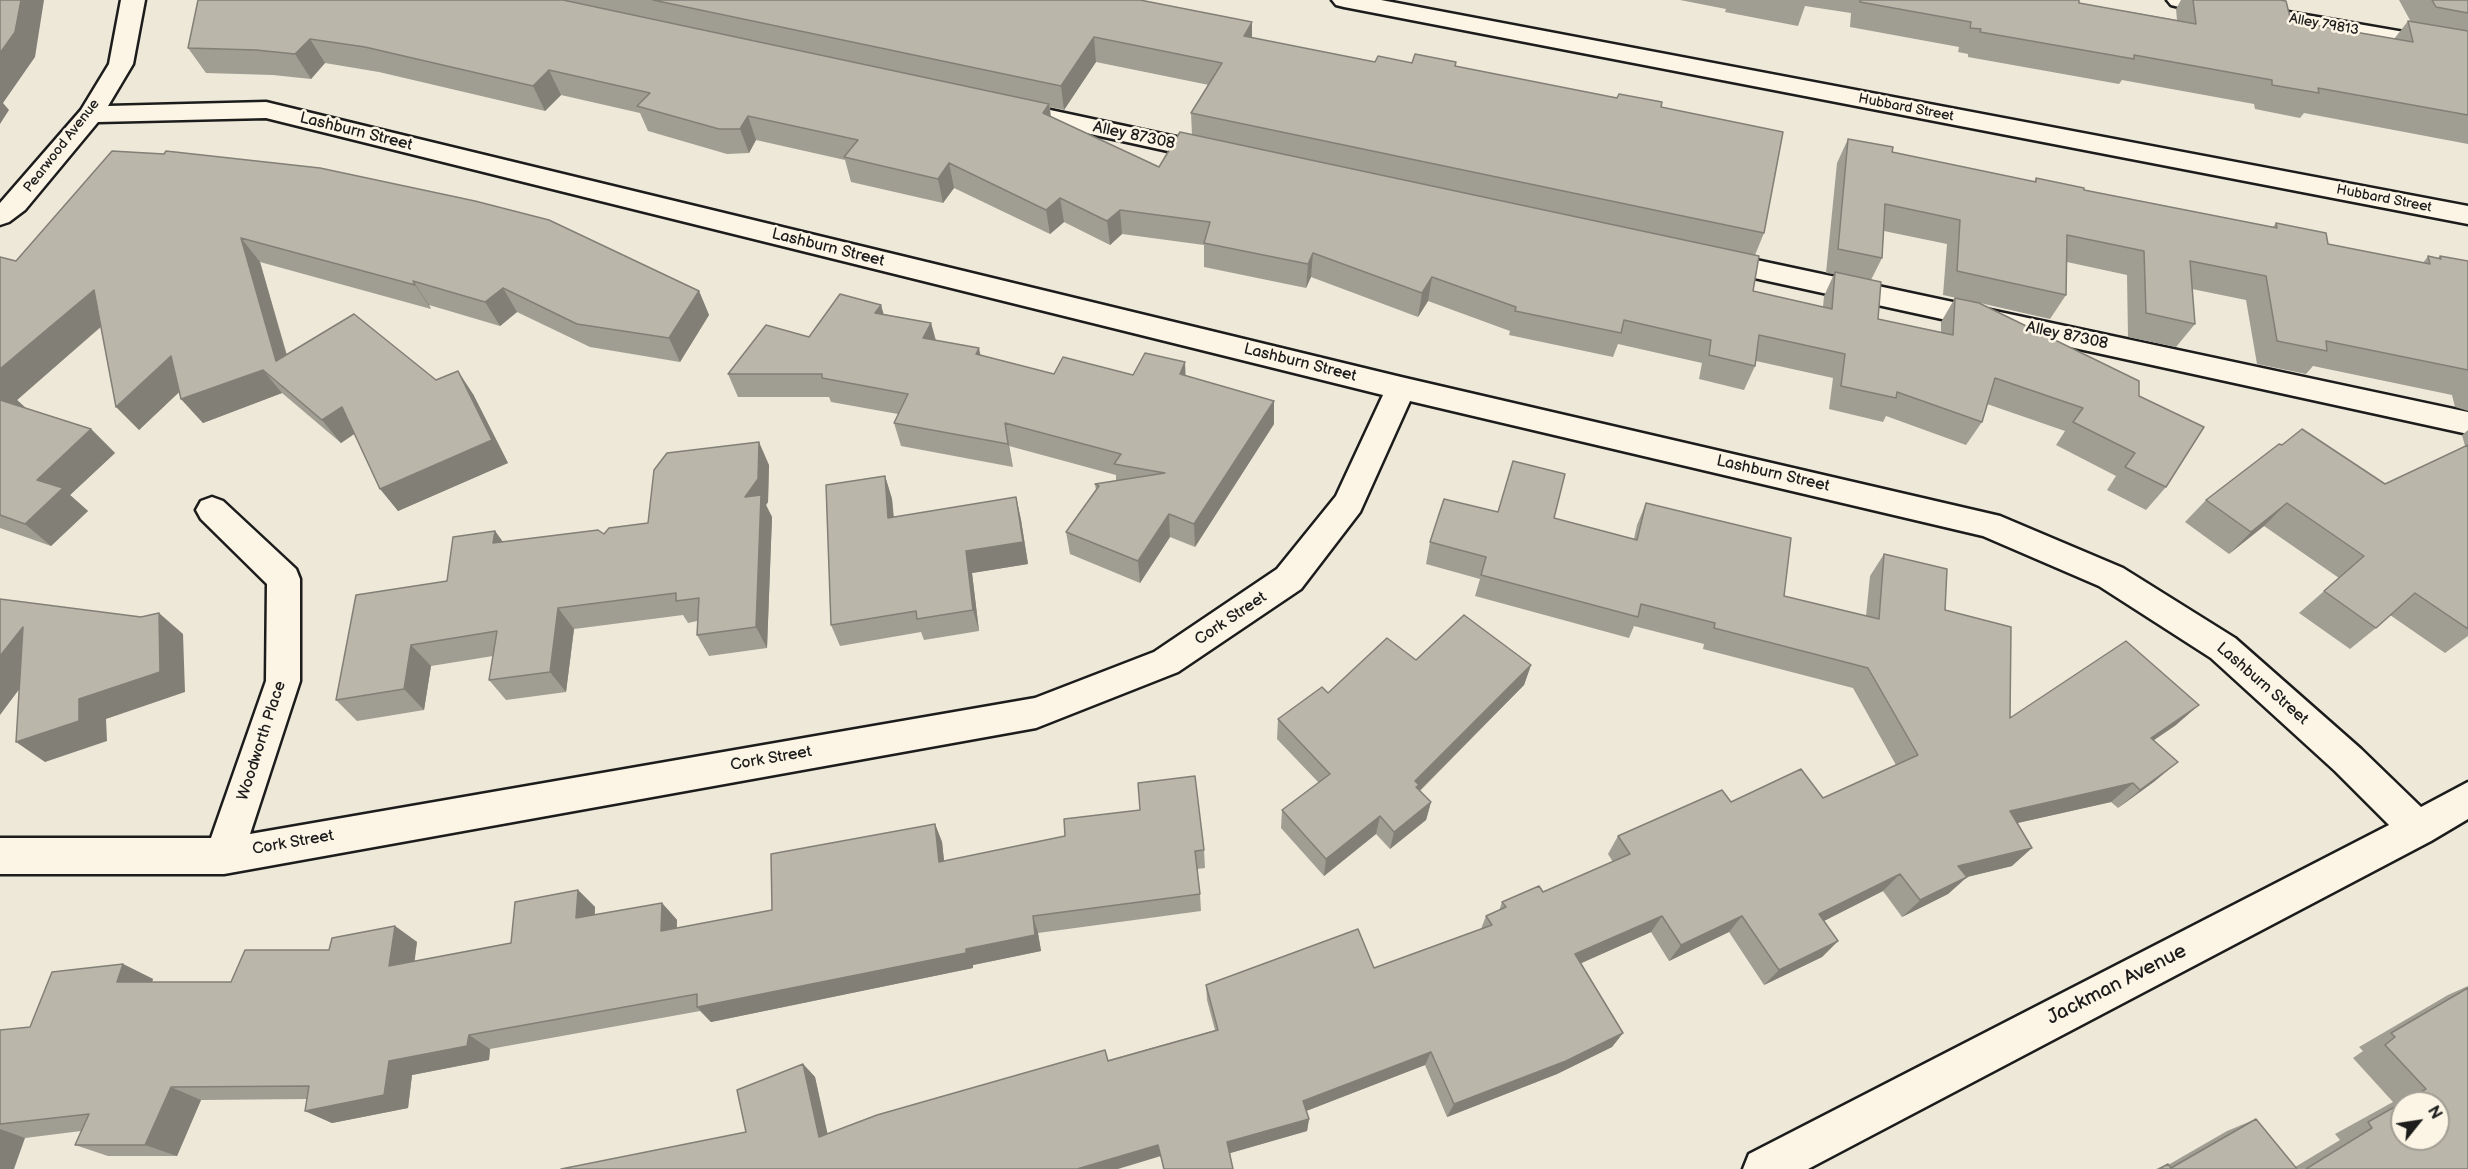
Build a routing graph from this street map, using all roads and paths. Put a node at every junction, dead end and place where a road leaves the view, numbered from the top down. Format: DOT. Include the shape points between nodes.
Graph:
graph roads {
  1 [pos="133,0"];
  2 [pos="1344,0"];
  3 [pos="2179,0"];
  4 [pos="2468,50"];
  5 [pos="995,106"];
  6 [pos="92,114"];
  7 [pos="1240,159"];
  8 [pos="2468,215"];
  9 [pos="0,216"];
  10 [pos="1685,254"];
  11 [pos="1401,388"];
  12 [pos="2468,423"];
  13 [pos="212,510"];
  14 [pos="2468,799"];
  15 [pos="2418,829"];
  16 [pos="0,856"];
  17 [pos="224,856"];
  18 [pos="1764,1169"];
  1 -- 6 [label="street, Pearwood Avenue" via="121,64"];
  2 -- 8 [label="street, Hubbard Street"];
  3 -- 4 [label="street, Alley 79813"];
  5 -- 7 [label="street, Alley 87308"];
  6 -- 9 [label="street, Pearwood Avenue" via="16,204"];
  6 -- 11 [label="street, Lashburn Street" via="266,110"];
  10 -- 12 [label="street, Alley 87308"];
  11 -- 15 [label="street, Lashburn Street" via="1989,525 2100,573 2223,648"];
  11 -- 17 [label="street, Cork Street" via="1349,503 1289,579 1156,666 1036,713"];
  13 -- 17 [label="street, Woodworth Place" via="284,579 283,681"];
  14 -- 15 [label="street, Jackman Avenue"];
  15 -- 18 [label="street, Jackman Avenue"];
  16 -- 17 [label="street, Cork Street"];
}
